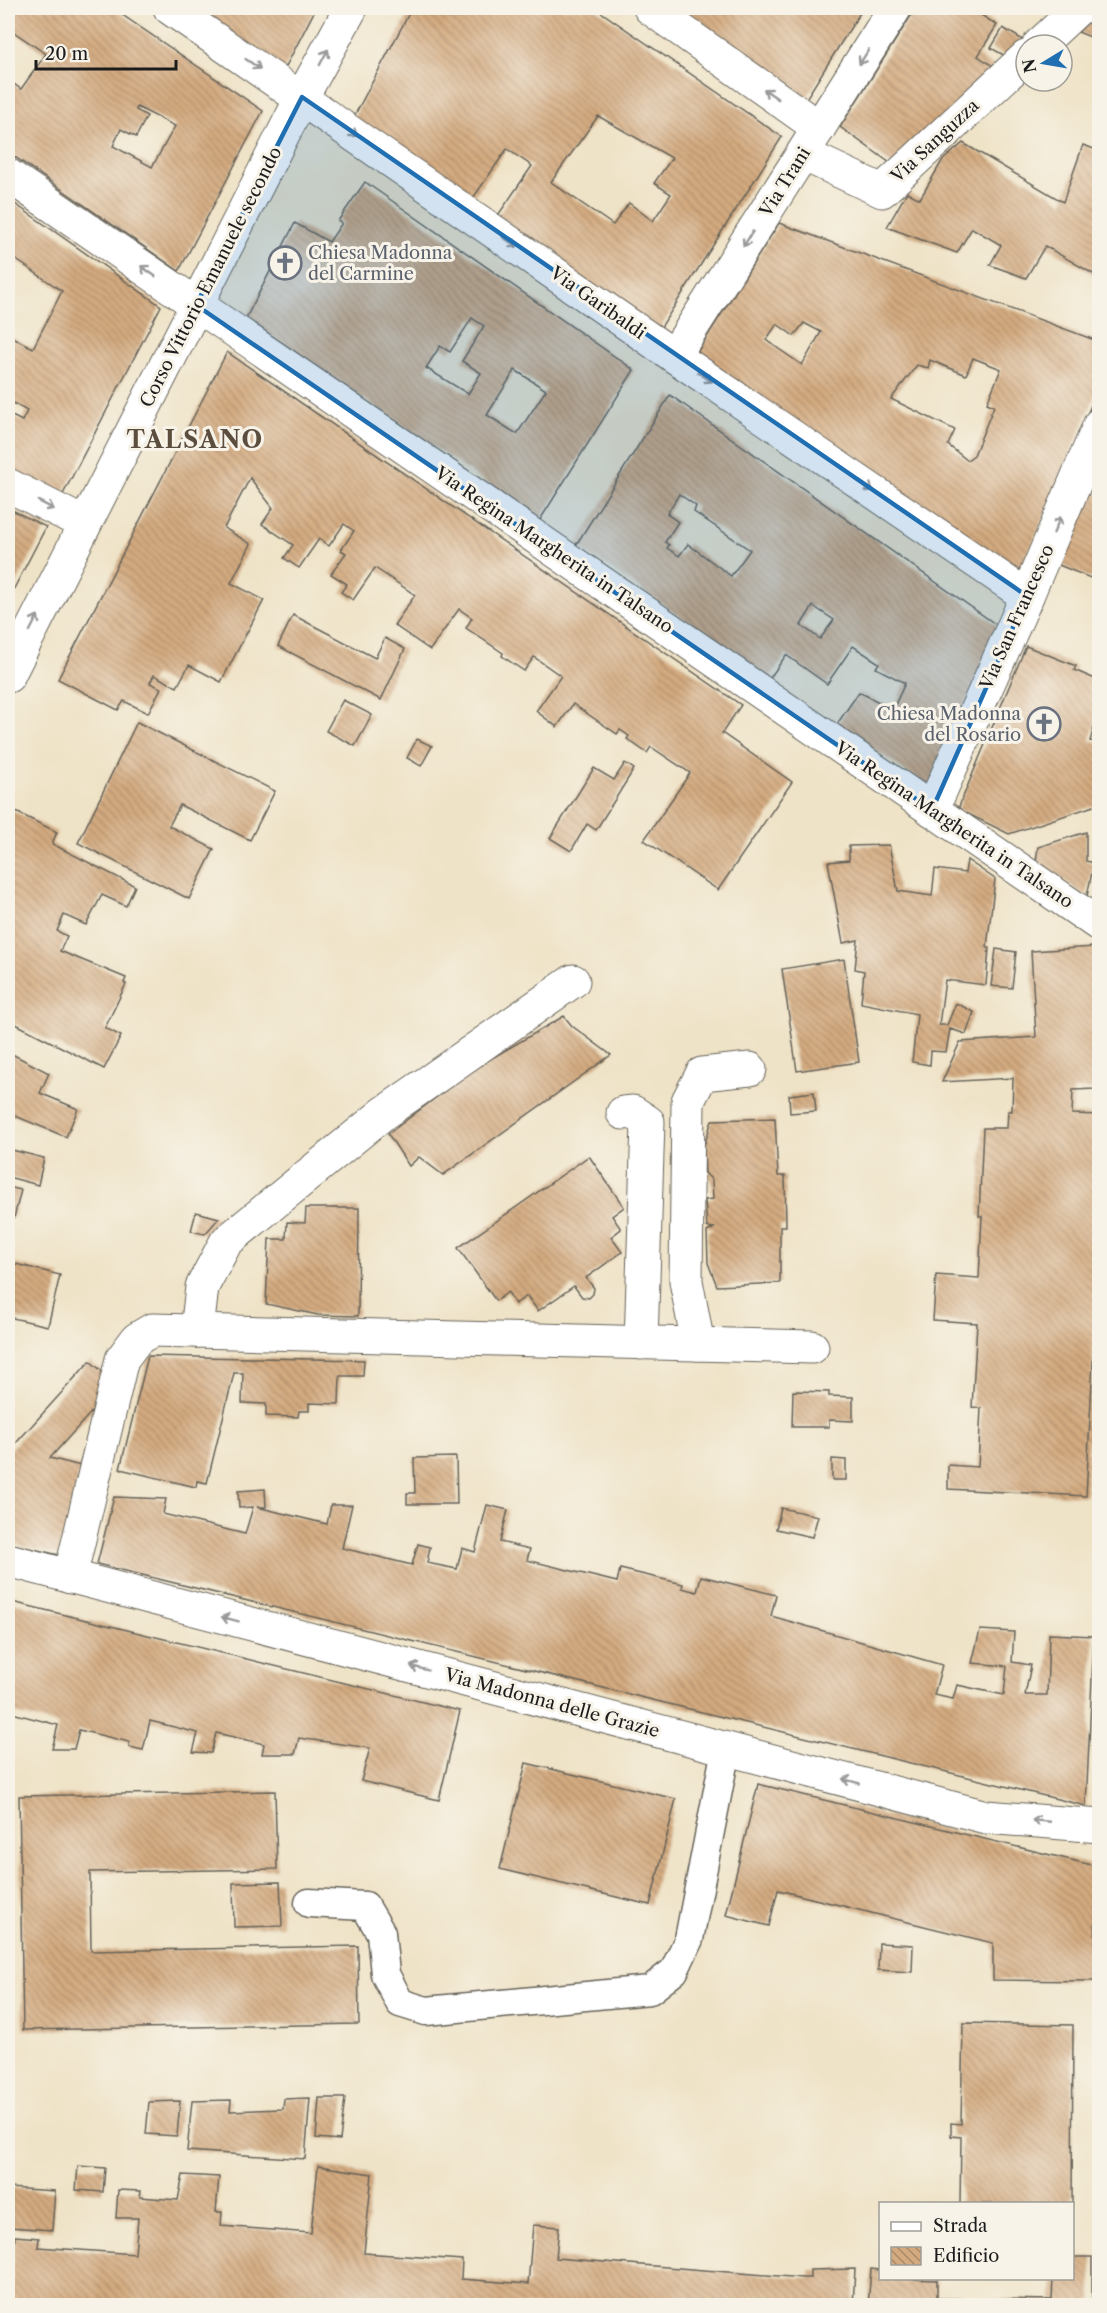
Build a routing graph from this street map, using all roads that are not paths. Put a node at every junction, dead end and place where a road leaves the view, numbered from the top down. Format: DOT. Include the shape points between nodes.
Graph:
graph roads {
  1 [pos="170,8"];
  2 [pos="351,8"];
  3 [pos="650,8"];
  4 [pos="895,8"];
  5 [pos="1079,8"];
  6 [pos="1052,33"];
  7 [pos="1014,68"];
  8 [pos="302,97"];
  9 [pos="811,141"];
  10 [pos="8,175"];
  11 [pos="196,305"];
  12 [pos="674,356"];
  13 [pos="1100,424"];
  14 [pos="8,485"];
  15 [pos="85,524"];
  16 [pos="1027,596"];
  17 [pos="8,675"];
  18 [pos="932,810"];
  19 [pos="1100,925"];
  20 [pos="573,981"];
  21 [pos="750,1069"];
  22 [pos="622,1113"];
  23 [pos="197,1331"];
  24 [pos="641,1343"];
  25 [pos="698,1344"];
  26 [pos="812,1347"];
  27 [pos="8,1560"];
  28 [pos="70,1577"];
  29 [pos="726,1749"];
  30 [pos="1100,1826"];
  31 [pos="309,1903"];
  1 -- 8 [label="street, Via Garibaldi, one-way"];
  8 -- 2 [label="street, Corso Vittorio Emanuele secondo, one-way"];
  9 -- 3 [label="street, one-way"];
  4 -- 9 [label="street, Via Trani, one-way"];
  5 -- 6 [label="street"];
  7 -- 9 [label="street, Via Sanguzza" via="882,191"];
  8 -- 11 [label="street, Corso Vittorio Emanuele secondo"];
  8 -- 12 [label="street, Via Garibaldi, one-way"];
  9 -- 12 [label="street, Via Trani, one-way"];
  11 -- 10 [label="street, Via Regina Margherita in Talsano, one-way"];
  11 -- 15 [label="street, Corso Vittorio Emanuele secondo"];
  11 -- 18 [label="street, Via Regina Margherita in Talsano"];
  12 -- 16 [label="street, Via Garibaldi, one-way"];
  16 -- 13 [label="street, Via San Francesco, one-way"];
  14 -- 15 [label="street, one-way"];
  17 -- 15 [label="street, Corso Vittorio Emanuele secondo, one-way"];
  16 -- 18 [label="street, Via San Francesco"];
  18 -- 19 [label="street, Via Regina Margherita in Talsano"];
  20 -- 23 [label="street" via="384,1113 226,1242 202,1287"];
  21 -- 25 [label="street" via="702,1074 688,1101 686,1281"];
  22 -- 24 [label="street" via="633,1112 648,1122"];
  23 -- 24 [label="street"];
  23 -- 28 [label="street" via="152,1330 137,1340 122,1359"];
  24 -- 25 [label="street"];
  25 -- 26 [label="street"];
  27 -- 28 [label="street, Via Madonna delle Grazie"];
  29 -- 28 [label="street, Via Madonna delle Grazie, one-way"];
  30 -- 29 [label="street, Via Madonna delle Grazie, one-way" via="986,1817"];
  29 -- 31 [label="lane" via="689,1939 674,1971 650,1990 426,2011 400,2002 385,1974 381,1934 365,1906"];
}
